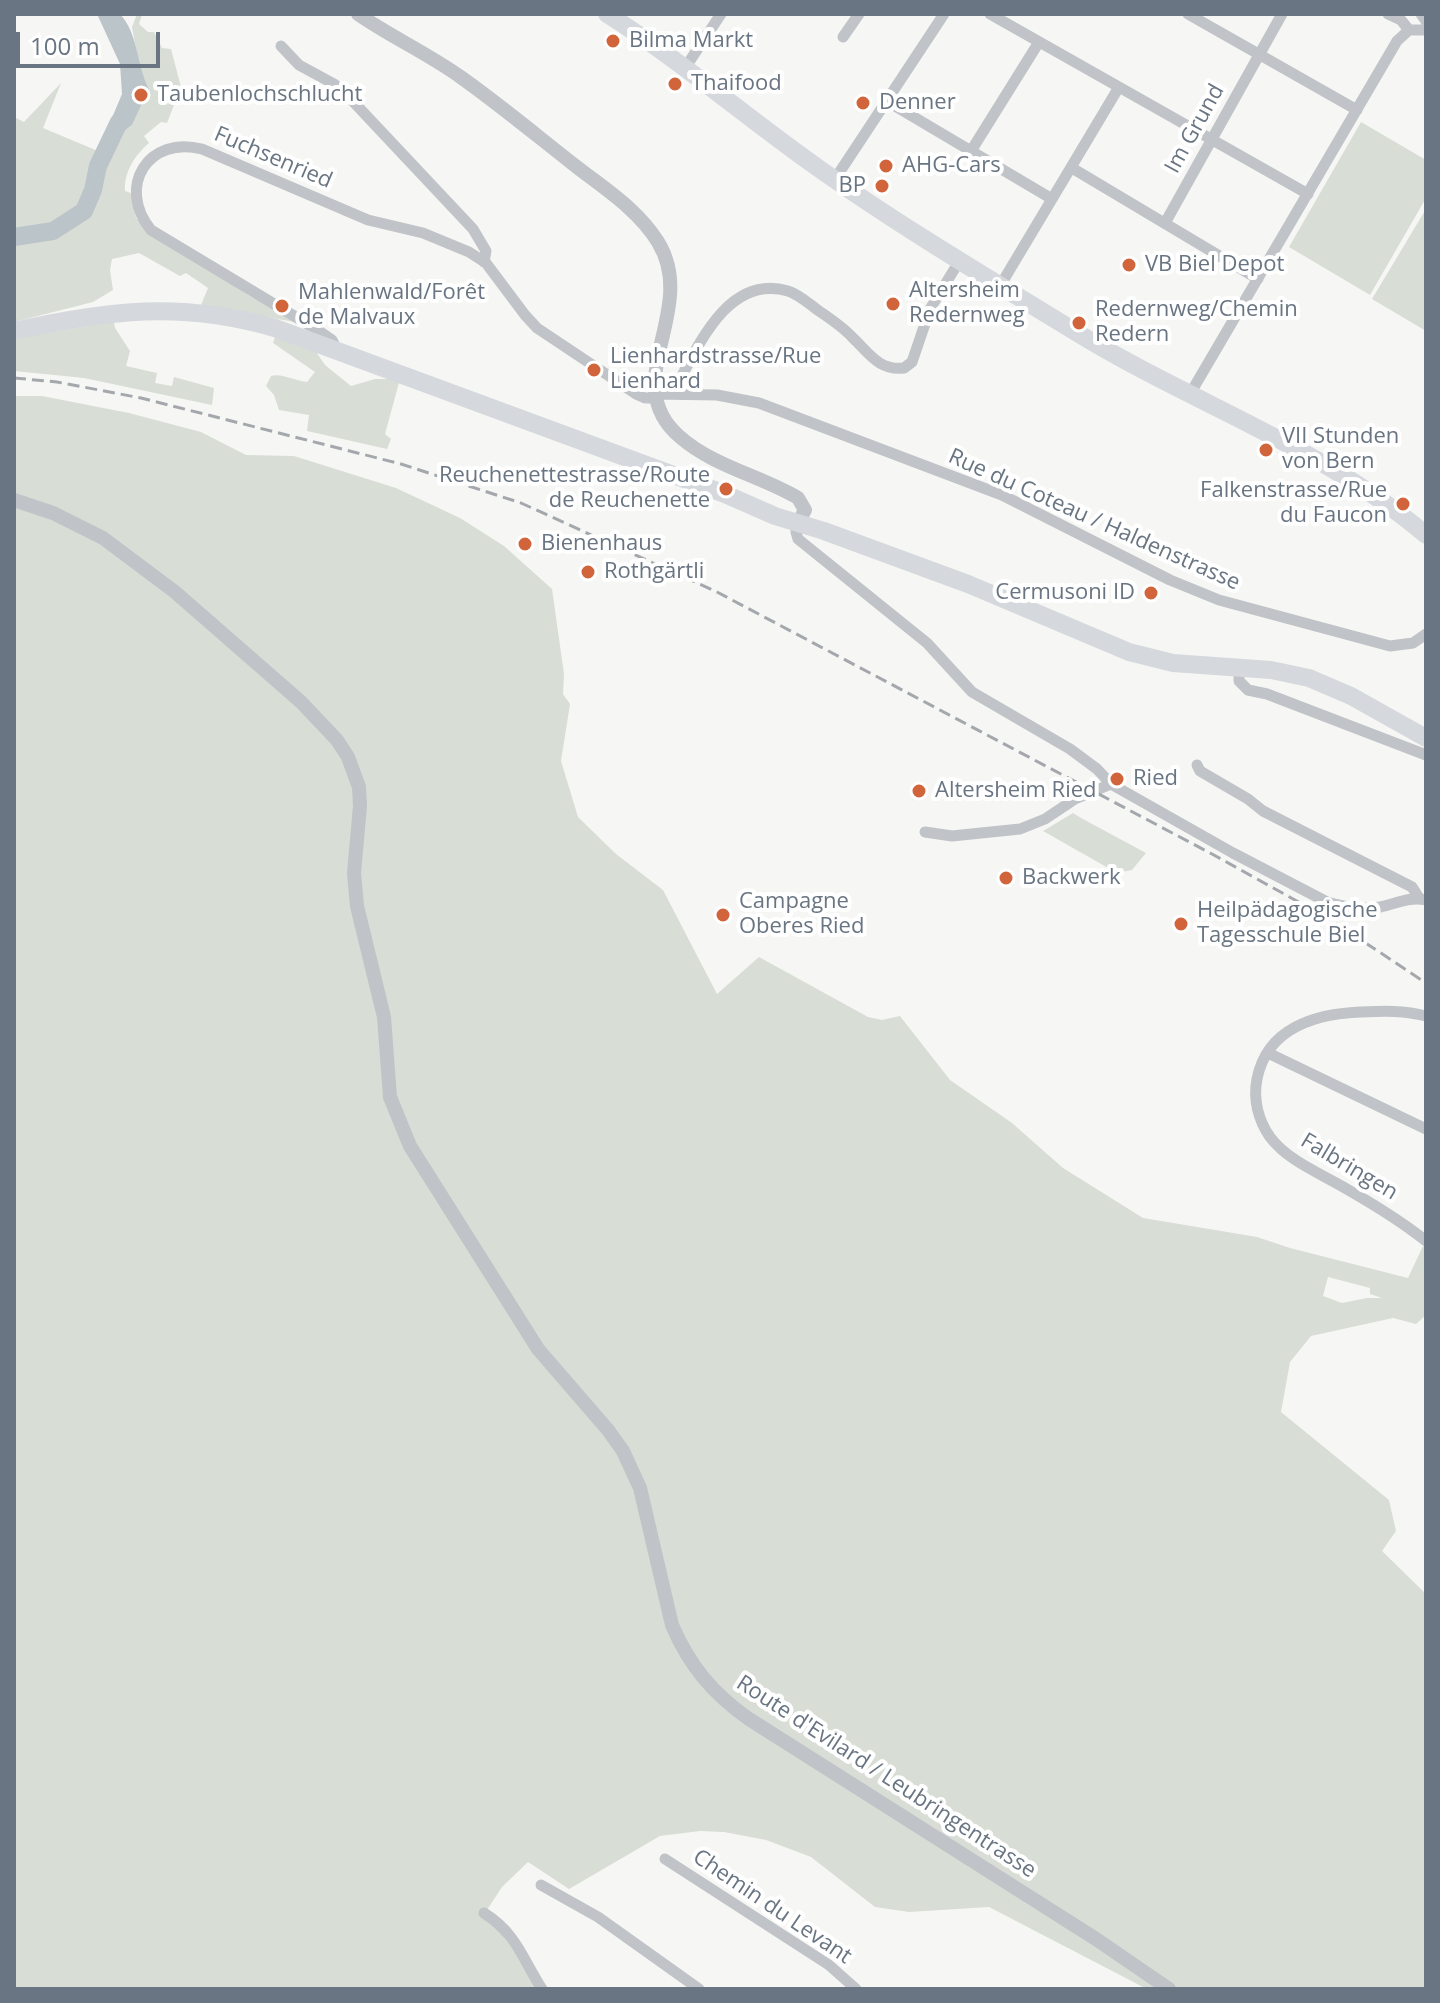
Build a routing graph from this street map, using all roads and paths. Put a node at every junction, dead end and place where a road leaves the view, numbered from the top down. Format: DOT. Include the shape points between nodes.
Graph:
graph roads {
  1 [pos="358,14"];
  2 [pos="607,14"];
  3 [pos="721,14"];
  4 [pos="859,14"];
  5 [pos="944,14"];
  6 [pos="990,14"];
  7 [pos="1188,14"];
  8 [pos="1282,14"];
  9 [pos="1388,14"];
  10 [pos="1421,14"];
  11 [pos="1426,27"];
  12 [pos="1409,30"];
  13 [pos="843,37"];
  14 [pos="1039,42"];
  15 [pos="281,46"];
  16 [pos="1260,54"];
  17 [pos="685,68"];
  18 [pos="1119,87"];
  19 [pos="885,100"];
  20 [pos="1357,110"];
  21 [pos="1212,140"];
  22 [pos="971,151"];
  23 [pos="1072,168"];
  24 [pos="835,179"];
  25 [pos="1308,194"];
  26 [pos="1052,199"];
  27 [pos="1165,223"];
  28 [pos="960,260"];
  29 [pos="484,262"];
  30 [pos="1258,279"];
  31 [pos="1000,286"];
  32 [pos="14,331"];
  33 [pos="337,351"];
  34 [pos="673,393"];
  35 [pos="1190,394"];
  36 [pos="655,396"];
  37 [pos="14,500"];
  38 [pos="798,523"];
  39 [pos="1426,535"];
  40 [pos="1426,634"];
  41 [pos="1239,668"];
  42 [pos="1426,738"];
  43 [pos="1426,755"];
  44 [pos="1197,765"];
  45 [pos="1105,787"];
  46 [pos="925,832"];
  47 [pos="1422,899"];
  48 [pos="1426,1016"];
  49 [pos="1268,1053"];
  50 [pos="1426,1129"];
  51 [pos="1426,1241"];
  52 [pos="665,1859"];
  53 [pos="541,1885"];
  54 [pos="484,1913"];
  55 [pos="542,1989"];
  56 [pos="699,1989"];
  57 [pos="856,1989"];
  58 [pos="1169,1989"];
  1 -- 36 [label="street" via="462,78 609,192 647,228 666,258 671,285 655,366"];
  2 -- 17 [label="main road"];
  3 -- 17 [label="street"];
  4 -- 13 [label="street"];
  5 -- 19 [label="street"];
  6 -- 14 [label="street"];
  7 -- 16 [label="street"];
  8 -- 16 [label="street, Im Grund"];
  9 -- 12 [label="street"];
  10 -- 11 [label="street"];
  11 -- 12 [label="street"];
  12 -- 20 [label="street" via="1397,41"];
  14 -- 18 [label="street"];
  14 -- 22 [label="street"];
  15 -- 29 [label="street" via="299,65 334,84 473,229 486,251"];
  16 -- 20 [label="street"];
  16 -- 21 [label="street, Im Grund"];
  17 -- 24 [label="main road"];
  18 -- 21 [label="street"];
  18 -- 23 [label="street"];
  19 -- 22 [label="street"];
  19 -- 24 [label="street"];
  20 -- 25 [label="street"];
  21 -- 25 [label="street"];
  21 -- 27 [label="street, Im Grund"];
  22 -- 26 [label="street"];
  23 -- 26 [label="street"];
  23 -- 27 [label="street"];
  24 -- 28 [label="main road"];
  25 -- 30 [label="street"];
  26 -- 31 [label="street"];
  27 -- 30 [label="street"];
  28 -- 31 [label="main road"];
  28 -- 34 [label="street" via="936,296 912,362 904,368 874,360 846,331 798,296 759,289 725,309 708,329"];
  29 -- 33 [label="street, Fuchsenried" via="423,233 368,220 202,149 172,147 151,158 135,189 138,209 151,230 319,331"];
  29 -- 36 [label="street" via="537,328 636,394"];
  30 -- 35 [label="street"];
  31 -- 35 [label="main road"];
  32 -- 33 [label="main road" via="85,315 181,311 252,321"];
  33 -- 38 [label="main road"];
  34 -- 36 [label="street, Rue du Coteau / Haldenstrasse"];
  34 -- 40 [label="street, Rue du Coteau / Haldenstrasse" via="759,403 1002,495 1170,580 1249,610 1390,646 1413,643"];
  35 -- 39 [label="main road" via="1326,465"];
  36 -- 38 [label="street" via="668,424 686,442 798,498 805,510"];
  37 -- 58 [label="street, Route d'Evilard / Leubringentrasse" via="84,527 175,592 301,702 348,757 359,787 357,906 384,1017 390,1097 410,1146 538,1349 623,1451 640,1488 672,1625 690,1664 728,1705"];
  38 -- 41 [label="main road" via="968,584 1129,652 1173,663"];
  38 -- 45 [label="street" via="798,539 927,643 963,686 1070,749 1097,769"];
  41 -- 42 [label="main road" via="1283,671 1321,682"];
  41 -- 43 [label="street" via="1239,681 1248,690"];
  44 -- 47 [label="street" via="1263,811 1412,887"];
  45 -- 46 [label="street" via="1020,829 952,836"];
  45 -- 47 [label="street" via="1327,902 1380,907"];
  48 -- 49 [label="street, Falbringen" via="1392,1010 1319,1016 1292,1028"];
  49 -- 50 [label="street"];
  49 -- 51 [label="street, Falbringen" via="1256,1095 1259,1115 1273,1140"];
  52 -- 57 [label="street, Chemin du Levant" via="829,1965"];
  53 -- 56 [label="street" via="598,1917"];
  54 -- 55 [label="street" via="505,1927"];
}
